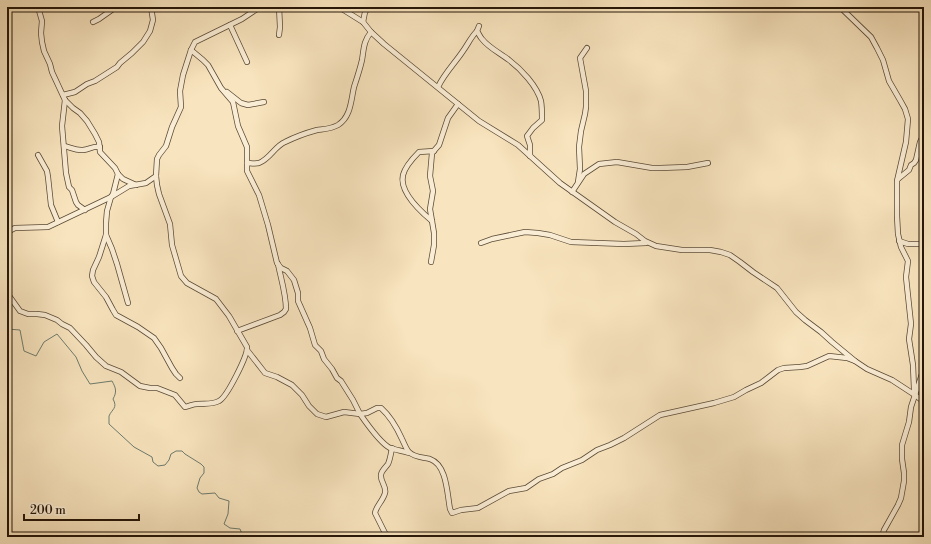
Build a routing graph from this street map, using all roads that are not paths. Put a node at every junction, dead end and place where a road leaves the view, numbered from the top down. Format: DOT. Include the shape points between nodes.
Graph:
graph roads {
  1 [pos="38,7"];
  2 [pos="116,7"];
  3 [pos="151,7"];
  4 [pos="260,7"];
  5 [pos="279,7"];
  6 [pos="339,7"];
  7 [pos="369,7"];
  8 [pos="840,7"];
  9 [pos="93,22"];
  10 [pos="363,22"];
  11 [pos="230,25"];
  12 [pos="371,32"];
  13 [pos="279,35"];
  14 [pos="588,48"];
  15 [pos="191,50"];
  16 [pos="247,62"];
  17 [pos="438,87"];
  18 [pos="221,88"];
  19 [pos="63,95"];
  20 [pos="65,100"];
  21 [pos="264,102"];
  22 [pos="458,104"];
  23 [pos="924,134"];
  24 [pos="64,146"];
  25 [pos="100,147"];
  26 [pos="434,151"];
  27 [pos="38,155"];
  28 [pos="530,156"];
  29 [pos="247,163"];
  30 [pos="708,163"];
  31 [pos="118,174"];
  32 [pos="156,176"];
  33 [pos="897,180"];
  34 [pos="578,183"];
  35 [pos="136,185"];
  36 [pos="572,192"];
  37 [pos="111,197"];
  38 [pos="85,210"];
  39 [pos="432,221"];
  40 [pos="58,222"];
  41 [pos="7,233"];
  42 [pos="106,235"];
  43 [pos="899,241"];
  44 [pos="648,242"];
  45 [pos="481,243"];
  46 [pos="924,244"];
  47 [pos="431,262"];
  48 [pos="278,264"];
  49 [pos="7,293"];
  50 [pos="128,303"];
  51 [pos="237,331"];
  52 [pos="247,350"];
  53 [pos="855,361"];
  54 [pos="924,368"];
  55 [pos="180,378"];
  56 [pos="915,395"];
  57 [pos="924,402"];
  58 [pos="360,414"];
  59 [pos="392,448"];
  60 [pos="409,453"];
  61 [pos="387,537"];
  62 [pos="882,537"];
  1 -- 19 [label="street" via="42,21 44,51"];
  2 -- 9 [label="street"];
  3 -- 19 [label="street" via="153,20 150,31 132,54 96,81"];
  4 -- 11 [label="street"];
  5 -- 13 [label="street"];
  6 -- 10 [label="street"];
  7 -- 10 [label="street"];
  8 -- 33 [label="street" via="871,38 883,60 889,81 905,109 908,130"];
  10 -- 12 [label="street"];
  11 -- 15 [label="street" via="195,42"];
  11 -- 16 [label="street"];
  12 -- 17 [label="street"];
  12 -- 29 [label="street" via="364,44 352,100 344,119 331,128 316,130 282,143 259,163"];
  14 -- 34 [label="street" via="580,58 586,107 579,147"];
  15 -- 18 [label="street" via="208,65"];
  15 -- 32 [label="street" via="180,91 181,107 166,146 157,159"];
  17 -- 22 [label="street"];
  17 -- 28 [label="street" via="441,79 462,54 478,28 482,40 519,69 534,86 540,100 542,120 527,136"];
  18 -- 21 [label="street" via="241,103 248,105"];
  18 -- 29 [label="street" via="233,102 238,126 247,147"];
  19 -- 20 [label="street"];
  20 -- 24 [label="street" via="62,126"];
  20 -- 25 [label="street" via="87,121"];
  22 -- 26 [label="street" via="448,118 439,145"];
  22 -- 28 [label="street"];
  23 -- 33 [label="street" via="916,160"];
  24 -- 25 [label="street" via="77,150"];
  24 -- 38 [label="street" via="69,186 76,202"];
  25 -- 31 [label="street" via="100,152"];
  26 -- 39 [label="street" via="430,176 433,190 430,208"];
  26 -- 39 [label="street" via="420,152 403,175 408,196"];
  27 -- 40 [label="street" via="47,171 51,205"];
  28 -- 36 [label="street"];
  29 -- 48 [label="street" via="247,171 264,211"];
  30 -- 34 [label="street" via="660,168 617,162 599,164 584,174"];
  31 -- 35 [label="street"];
  31 -- 37 [label="street"];
  32 -- 35 [label="street" via="146,183"];
  32 -- 51 [label="street" via="181,276 187,283 216,299"];
  33 -- 43 [label="street" via="896,216"];
  34 -- 36 [label="street"];
  35 -- 37 [label="street" via="129,186"];
  36 -- 44 [label="street"];
  37 -- 38 [label="street"];
  37 -- 42 [label="street" via="106,216"];
  38 -- 40 [label="street"];
  39 -- 47 [label="street" via="434,245"];
  40 -- 41 [label="street" via="48,227 15,228"];
  42 -- 50 [label="street" via="116,259"];
  42 -- 55 [label="street" via="93,270 94,282 116,315 154,338"];
  43 -- 46 [label="street"];
  43 -- 56 [label="street" via="908,261 906,277 911,323 909,339"];
  44 -- 45 [label="street" via="571,242 550,235 525,232"];
  44 -- 53 [label="street" via="661,247 715,251 730,256 777,288 796,312"];
  48 -- 51 [label="street" via="286,309 280,315"];
  48 -- 58 [label="street" via="294,280 298,300 315,346 341,381"];
  49 -- 52 [label="street" via="23,313 45,315 57,320 70,328 106,366 121,372 140,386 157,388 175,395 185,407 220,401 228,391"];
  51 -- 52 [label="street"];
  52 -- 58 [label="street" via="264,373 292,385 317,414 326,417 344,412"];
  53 -- 56 [label="street"];
  53 -- 60 [label="street" via="829,356 807,366 784,368 734,397 660,415 582,460 539,479 526,488 509,491 478,508 452,513 441,470 431,459"];
  54 -- 56 [label="street"];
  56 -- 57 [label="street"];
  56 -- 62 [label="street" via="902,446 904,473 900,498"];
  58 -- 59 [label="street" via="379,438"];
  58 -- 60 [label="street" via="381,408 389,417"];
  59 -- 60 [label="street"];
  59 -- 61 [label="street" via="389,461 380,477 386,490 385,494 374,513"];
}
